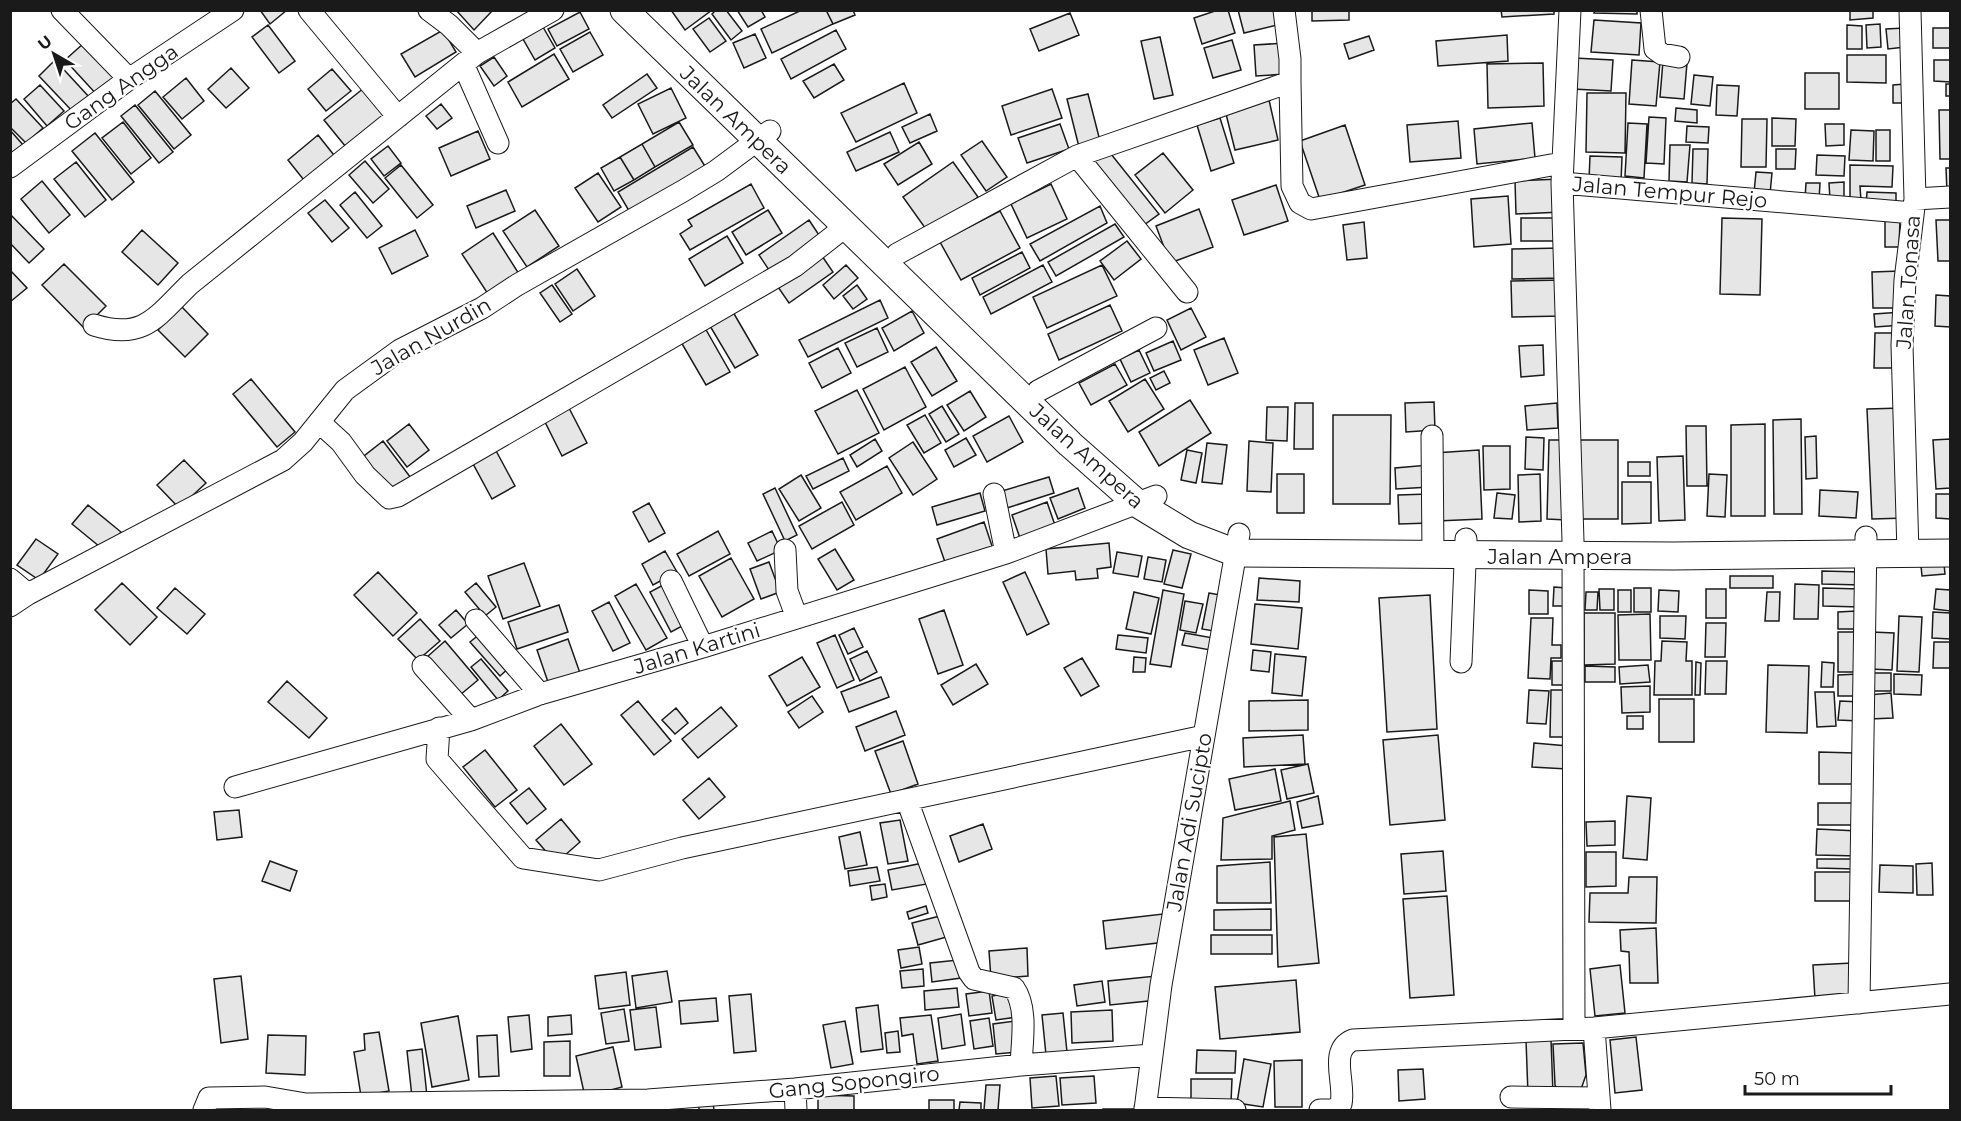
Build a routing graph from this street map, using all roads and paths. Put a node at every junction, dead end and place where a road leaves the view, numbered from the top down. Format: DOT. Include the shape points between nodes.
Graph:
graph roads {
  1 [pos="62,10"];
  2 [pos="233,10"];
  3 [pos="309,10"];
  4 [pos="429,10"];
  5 [pos="553,10"];
  6 [pos="624,10"];
  7 [pos="650,10"];
  8 [pos="1284,10"];
  9 [pos="1570,10"];
  10 [pos="1651,10"];
  11 [pos="1910,10"];
  12 [pos="1679,57"];
  13 [pos="470,59"];
  14 [pos="129,79"];
  15 [pos="1290,82"];
  16 [pos="398,117"];
  17 [pos="764,136"];
  18 [pos="498,143"];
  19 [pos="1077,156"];
  20 [pos="10,167"];
  21 [pos="1562,173"];
  22 [pos="1950,197"];
  23 [pos="1914,206"];
  24 [pos="845,227"];
  25 [pos="897,254"];
  26 [pos="1187,292"];
  27 [pos="93,325"];
  28 [pos="1156,328"];
  29 [pos="1038,391"];
  30 [pos="319,422"];
  31 [pos="1432,436"];
  32 [pos="994,494"];
  33 [pos="1147,500"];
  34 [pos="1950,536"];
  35 [pos="1237,544"];
  36 [pos="1908,545"];
  37 [pos="1866,546"];
  38 [pos="1433,547"];
  39 [pos="1466,548"];
  40 [pos="1573,549"];
  41 [pos="785,550"];
  42 [pos="1006,553"];
  43 [pos="1950,553"];
  44 [pos="10,579"];
  45 [pos="671,581"];
  46 [pos="19,600"];
  47 [pos="797,618"];
  48 [pos="476,620"];
  49 [pos="703,647"];
  50 [pos="1461,662"];
  51 [pos="423,666"];
  52 [pos="540,694"];
  53 [pos="471,720"];
  54 [pos="439,728"];
  55 [pos="1204,736"];
  56 [pos="235,787"];
  57 [pos="907,800"];
  58 [pos="1950,994"];
  59 [pos="1859,1003"];
  60 [pos="1584,1027"];
  61 [pos="1152,1056"];
  62 [pos="1021,1065"];
  63 [pos="795,1089"];
  64 [pos="1511,1097"];
  65 [pos="1600,1104"];
  66 [pos="647,1105"];
  67 [pos="1145,1109"];
  68 [pos="204,1110"];
  69 [pos="796,1110"];
  70 [pos="1235,1110"];
  71 [pos="1320,1110"];
  1 -- 14 [label="street"];
  2 -- 14 [label="street, Gang Angga"];
  3 -- 16 [label="street"];
  4 -- 13 [label="street" via="449,25"];
  5 -- 13 [label="street"];
  6 -- 17 [label="main road, Jalan Ampera"];
  7 -- 17 [label="main road, Jalan Ampera"];
  8 -- 15 [label="street"];
  9 -- 21 [label="street, Jalan Tempur Rejo"];
  10 -- 12 [label="street" via="1655,49"];
  11 -- 23 [label="street, Jalan Tonasa"];
  13 -- 16 [label="street"];
  13 -- 18 [label="street"];
  14 -- 20 [label="street, Gang Angga"];
  15 -- 19 [label="street"];
  15 -- 21 [label="street" via="1292,186 1300,203 1311,209"];
  16 -- 27 [label="street" via="137,329 125,332"];
  17 -- 24 [label="main road, Jalan Ampera"];
  17 -- 25 [label="main road, Jalan Ampera"];
  17 -- 30 [label="street, Jalan Nurdin" via="683,191 482,308 400,350 345,390"];
  19 -- 25 [label="street"];
  19 -- 26 [label="street"];
  21 -- 23 [label="street, Jalan Tempur Rejo"];
  21 -- 40 [label="street"];
  22 -- 23 [label="street, Jalan Tempur Rejo"];
  23 -- 36 [label="street, Jalan Tonasa" via="1902,345"];
  24 -- 30 [label="street" via="795,266 398,496 389,498 380,492 341,442"];
  24 -- 33 [label="main road, Jalan Ampera" via="1070,444"];
  25 -- 29 [label="main road, Jalan Ampera"];
  28 -- 29 [label="street"];
  29 -- 33 [label="main road, Jalan Ampera"];
  30 -- 46 [label="street, Jalan Nurdin" via="283,460"];
  31 -- 38 [label="street"];
  32 -- 42 [label="street"];
  33 -- 35 [label="main road, Jalan Ampera" via="1191,518"];
  33 -- 42 [label="street, Jalan Kartini"];
  34 -- 36 [label="main road, Jalan Ampera"];
  35 -- 38 [label="main road, Jalan Ampera"];
  35 -- 55 [label="street, Jalan Adi Sucipto"];
  36 -- 37 [label="main road, Jalan Ampera"];
  36 -- 43 [label="main road, Jalan Ampera"];
  37 -- 40 [label="main road, Jalan Ampera"];
  37 -- 59 [label="street"];
  38 -- 39 [label="main road, Jalan Ampera"];
  39 -- 40 [label="main road, Jalan Ampera"];
  39 -- 50 [label="street"];
  40 -- 60 [label="street"];
  41 -- 47 [label="street" via="787,591"];
  42 -- 47 [label="street, Jalan Kartini"];
  44 -- 46 [label="street"];
  45 -- 49 [label="street"];
  47 -- 49 [label="street, Jalan Kartini"];
  48 -- 52 [label="street"];
  49 -- 52 [label="street, Jalan Kartini"];
  51 -- 53 [label="street"];
  52 -- 53 [label="street, Jalan Kartini"];
  53 -- 54 [label="street, Jalan Kartini"];
  54 -- 56 [label="street, Jalan Kartini"];
  54 -- 57 [label="street" via="436,751 441,764 516,852 531,861 599,870 682,848"];
  55 -- 57 [label="street"];
  55 -- 61 [label="street, Jalan Adi Sucipto"];
  57 -- 62 [label="street" via="969,972 974,979 1014,988 1018,994 1022,1005"];
  58 -- 59 [label="street"];
  59 -- 60 [label="street"];
  60 -- 65 [label="street"];
  60 -- 71 [label="street" via="1346,1042 1340,1052 1341,1104 1334,1110"];
  61 -- 62 [label="street, Gang Sopongiro"];
  61 -- 67 [label="street, Jalan Adi Sucipto"];
  62 -- 63 [label="street, Gang Sopongiro"];
  63 -- 66 [label="street, Gang Sopongiro"];
  63 -- 69 [label="street"];
  64 -- 65 [label="street"];
  66 -- 68 [label="street, Gang Sopongiro" via="306,1104 265,1097 209,1098"];
  67 -- 70 [label="street"];
}
